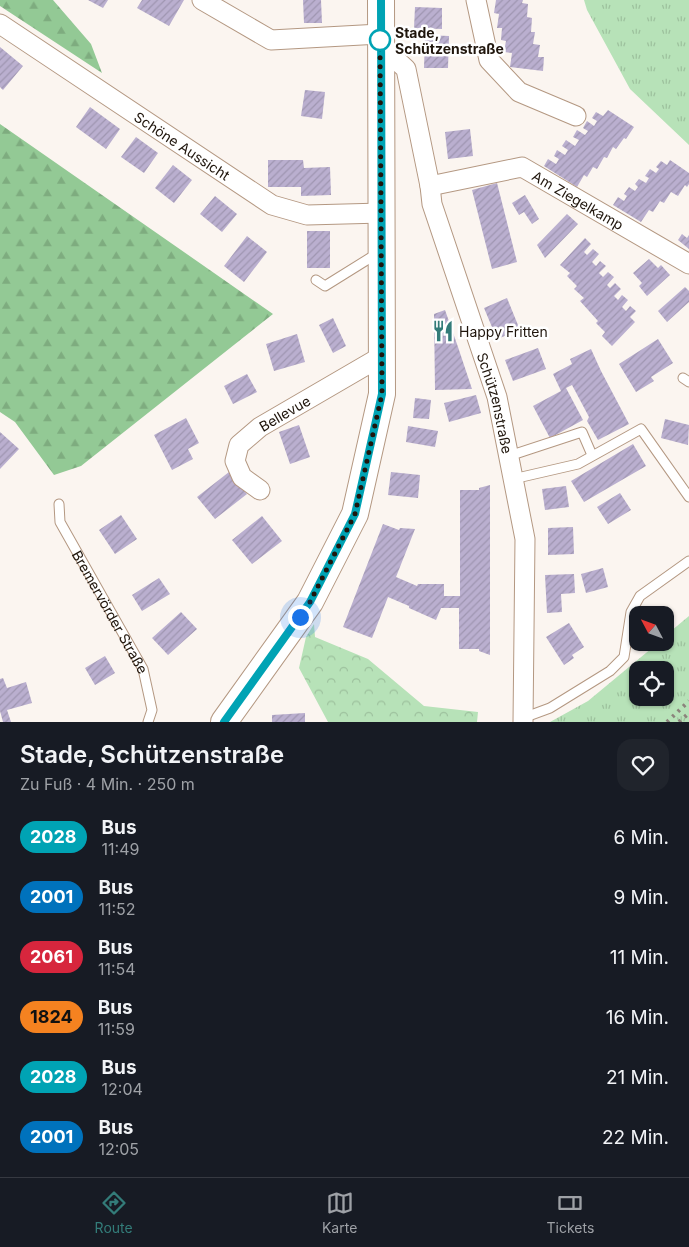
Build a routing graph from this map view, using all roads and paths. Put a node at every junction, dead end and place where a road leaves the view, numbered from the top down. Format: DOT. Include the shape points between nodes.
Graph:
graph roads {
  1 [pos="202,0"];
  2 [pos="380,0"];
  3 [pos="476,0"];
  4 [pos="0,24"];
  5 [pos="380,40"];
  6 [pos="576,116"];
  7 [pos="430,186"];
  8 [pos="382,213"];
  9 [pos="382,250"];
  10 [pos="689,264"];
  11 [pos="316,280"];
  12 [pos="382,356"];
  13 [pos="592,455"];
  14 [pos="509,456"];
  15 [pos="513,479"];
  16 [pos="260,490"];
  17 [pos="689,497"];
  18 [pos="59,504"];
  19 [pos="689,561"];
  20 [pos="523,720"];
  21 [pos="148,722"];
  22 [pos="224,722"];
  1 -- 5 [label="street" via="271,40"];
  2 -- 5 [label="main road"];
  3 -- 6 [label="street" via="489,60 519,92"];
  4 -- 8 [label="street, Schöne Aussicht" via="272,205 307,215"];
  5 -- 7 [label="street, Schützenstraße" via="406,69"];
  5 -- 8 [label="main road"];
  7 -- 10 [label="street, Am Ziegelkamp" via="522,167"];
  7 -- 14 [label="street, Schützenstraße" via="432,204 497,397"];
  8 -- 9 [label="main road"];
  9 -- 11 [label="lane" via="325,286"];
  9 -- 12 [label="main road"];
  12 -- 16 [label="street, Bellevue" via="260,427 239,445 235,461 242,477"];
  12 -- 22 [label="main road" via="382,394 355,514 310,602"];
  13 -- 14 [label="lane" via="582,432"];
  13 -- 15 [label="lane" via="578,464"];
  13 -- 17 [label="lane" via="641,429"];
  14 -- 15 [label="street, Schützenstraße"];
  15 -- 20 [label="street, Schützenstraße" via="525,539"];
  18 -- 21 [label="lane, Bremervörder Straße" via="60,522 143,669 152,710"];
  19 -- 20 [label="lane" via="640,596 631,612 624,656 610,671 550,708"];
}
